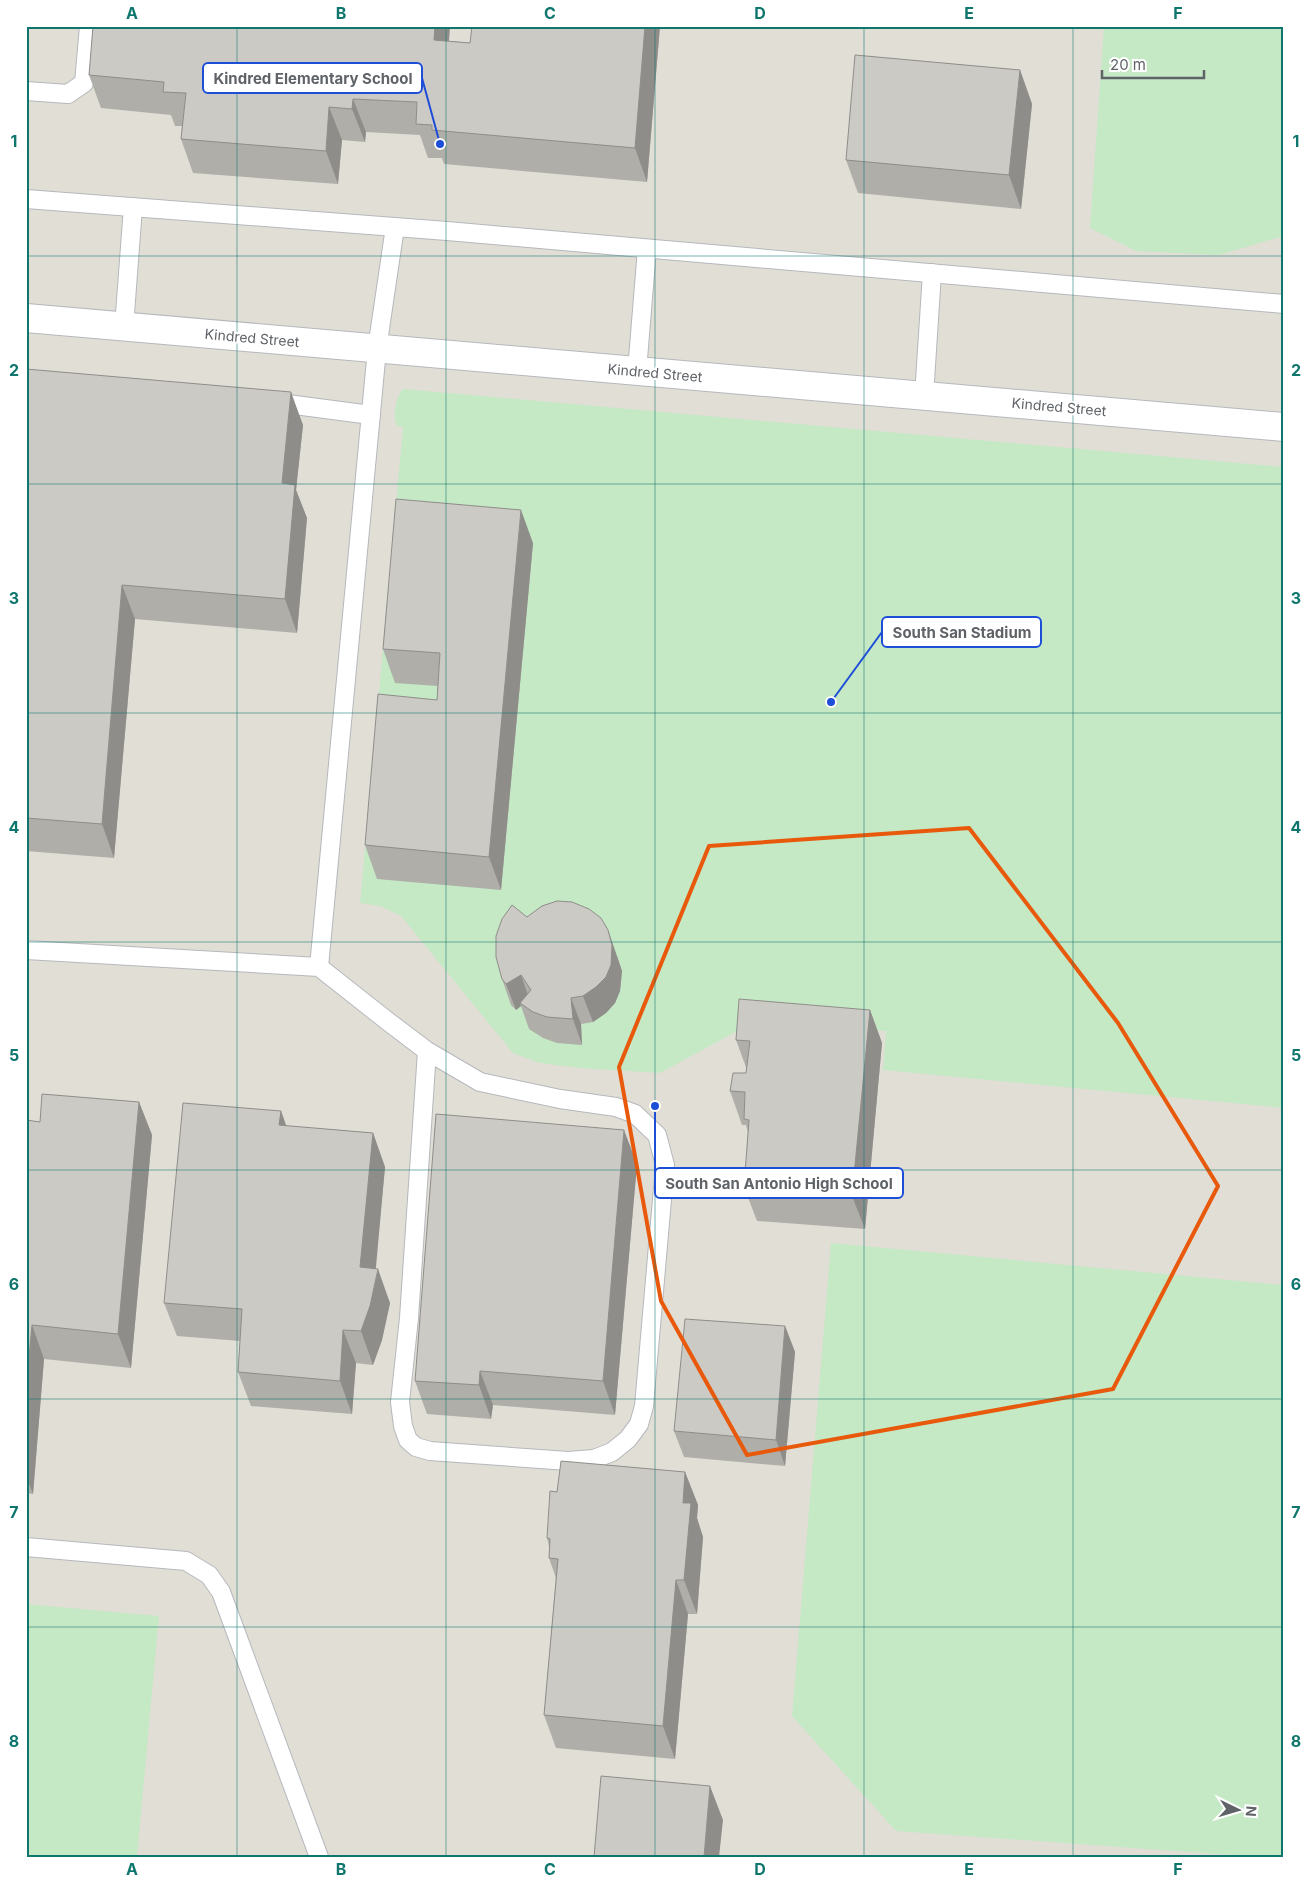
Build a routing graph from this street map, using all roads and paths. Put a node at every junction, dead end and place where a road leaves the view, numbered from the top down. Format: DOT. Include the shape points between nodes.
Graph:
graph roads {
  1 [pos="89,26"];
  2 [pos="26,91"];
  3 [pos="26,199"];
  4 [pos="133,207"];
  5 [pos="395,227"];
  6 [pos="647,248"];
  7 [pos="932,274"];
  8 [pos="1284,304"];
  9 [pos="26,318"];
  10 [pos="124,327"];
  11 [pos="377,348"];
  12 [pos="637,371"];
  13 [pos="924,396"];
  14 [pos="257,400"];
  15 [pos="371,415"];
  16 [pos="1284,427"];
  17 [pos="26,950"];
  18 [pos="319,967"];
  19 [pos="427,1051"];
  20 [pos="26,1547"];
  21 [pos="319,1857"];
  1 -- 2 [label="lane" via="84,83 68,94"];
  3 -- 4 [label="lane"];
  4 -- 5 [label="lane"];
  4 -- 10 [label="lane"];
  5 -- 6 [label="lane"];
  5 -- 11 [label="lane"];
  6 -- 7 [label="lane"];
  6 -- 12 [label="lane"];
  7 -- 8 [label="lane"];
  7 -- 13 [label="lane"];
  9 -- 10 [label="street, Kindred Street"];
  10 -- 11 [label="street, Kindred Street"];
  11 -- 12 [label="street, Kindred Street"];
  11 -- 15 [label="lane"];
  12 -- 13 [label="street, Kindred Street"];
  13 -- 16 [label="street, Kindred Street"];
  14 -- 15 [label="lane"];
  15 -- 18 [label="lane"];
  17 -- 18 [label="lane"];
  18 -- 19 [label="lane"];
  19 -- 19 [label="lane" via="480,1082 560,1099 616,1106 635,1114 657,1134 665,1165 644,1406 639,1424 628,1438 612,1452 594,1460 430,1451 416,1447 408,1440 400,1402 409,1318"];
  20 -- 21 [label="lane" via="186,1561 209,1575 221,1592"];
}
